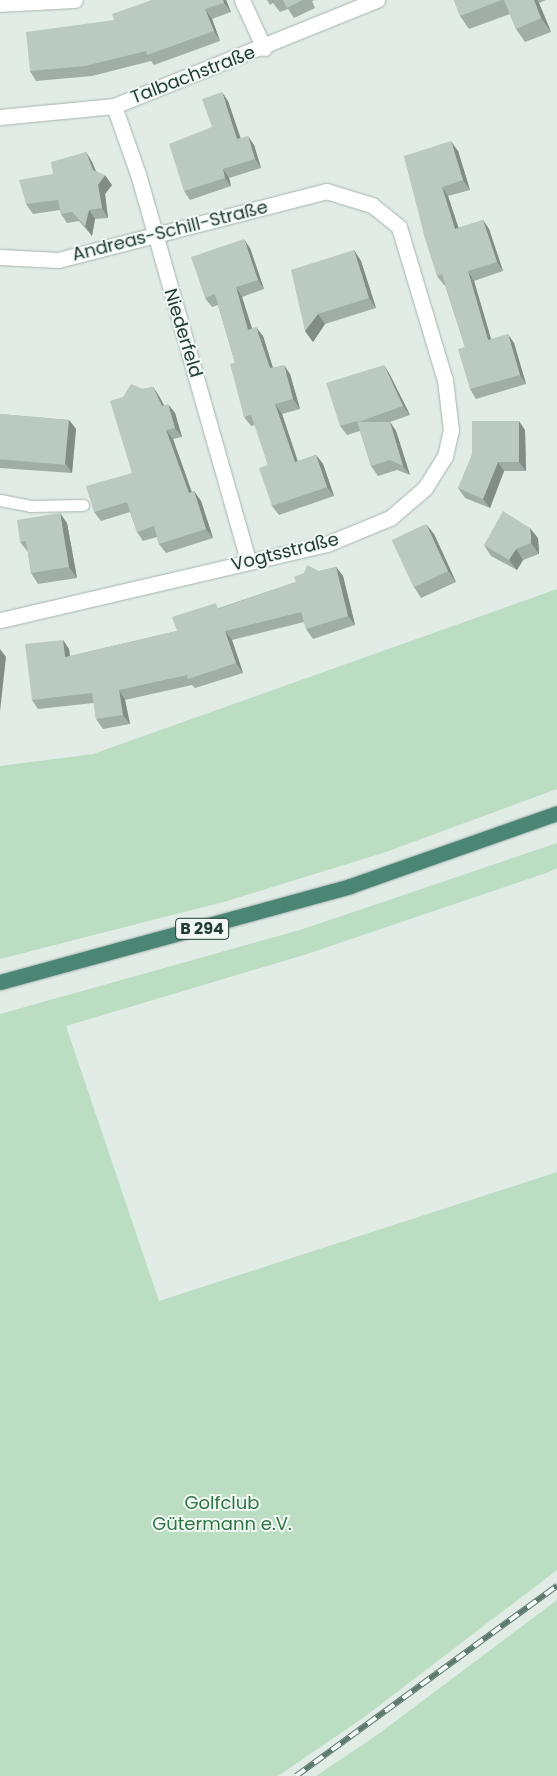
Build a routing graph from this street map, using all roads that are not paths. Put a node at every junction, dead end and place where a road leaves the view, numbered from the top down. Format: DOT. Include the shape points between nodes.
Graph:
graph roads {
  1 [pos="75,0"];
  2 [pos="242,0"];
  3 [pos="377,0"];
  4 [pos="0,4"];
  5 [pos="264,48"];
  6 [pos="114,106"];
  7 [pos="0,117"];
  8 [pos="338,193"];
  9 [pos="153,235"];
  10 [pos="0,257"];
  11 [pos="0,504"];
  12 [pos="83,505"];
  13 [pos="248,561"];
  14 [pos="0,620"];
  15 [pos="557,813"];
  16 [pos="0,982"];
  1 -- 4 [label="street"];
  2 -- 5 [label="street"];
  3 -- 5 [label="street, Talbachstraße"];
  5 -- 6 [label="street, Talbachstraße"];
  6 -- 7 [label="street, Talbachstraße"];
  6 -- 9 [label="street, Niederfeld"];
  8 -- 9 [label="street, Andreas-Schill-Straße" via="314,192"];
  8 -- 13 [label="street, Vogtsstraße" via="372,205 399,227 445,380 451,430 445,456 425,488 390,518 327,544"];
  9 -- 10 [label="street, Andreas-Schill-Straße" via="58,260"];
  9 -- 13 [label="street, Niederfeld"];
  11 -- 12 [label="lane"];
  13 -- 14 [label="street, Vogtsstraße"];
  15 -- 16 [label="highway, B 294" via="350,886"];
}
